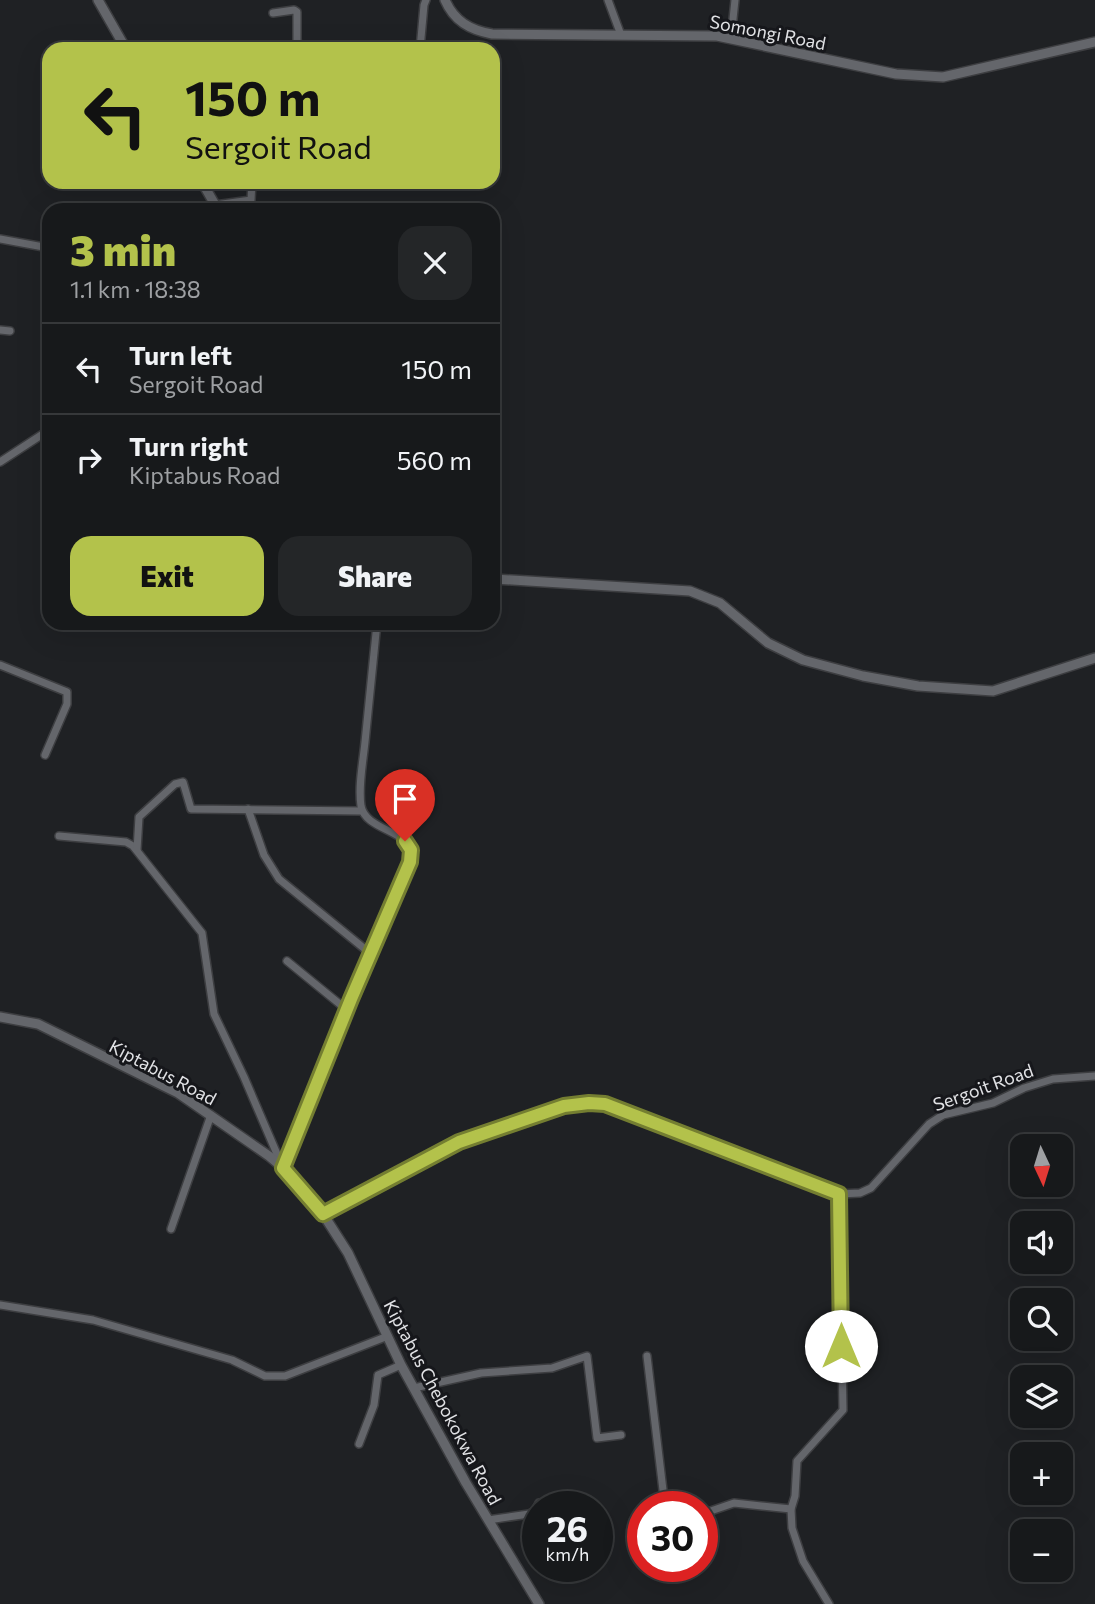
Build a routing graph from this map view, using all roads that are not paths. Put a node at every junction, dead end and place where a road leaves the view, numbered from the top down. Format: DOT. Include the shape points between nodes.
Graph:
graph roads {
  1 [pos="98,0"];
  2 [pos="426,0"];
  3 [pos="445,0"];
  4 [pos="608,0"];
  5 [pos="735,0"];
  6 [pos="273,13"];
  7 [pos="621,35"];
  8 [pos="731,38"];
  9 [pos="122,42"];
  10 [pos="298,42"];
  11 [pos="421,42"];
  12 [pos="1095,42"];
  13 [pos="252,189"];
  14 [pos="238,203"];
  15 [pos="0,239"];
  16 [pos="42,247"];
  17 [pos="0,330"];
  18 [pos="10,331"];
  19 [pos="42,435"];
  20 [pos="0,462"];
  21 [pos="500,579"];
  22 [pos="376,630"];
  23 [pos="1095,658"];
  24 [pos="0,665"];
  25 [pos="45,755"];
  26 [pos="248,808"];
  27 [pos="362,811"];
  28 [pos="58,836"];
  29 [pos="137,850"];
  30 [pos="371,954"];
  31 [pos="287,961"];
  32 [pos="346,1010"];
  33 [pos="0,1017"];
  34 [pos="1095,1076"];
  35 [pos="211,1115"];
  36 [pos="283,1168"];
  37 [pos="839,1194"];
  38 [pos="323,1214"];
  39 [pos="171,1229"];
  40 [pos="0,1305"];
  41 [pos="388,1336"];
  42 [pos="647,1356"];
  43 [pos="401,1366"];
  44 [pos="414,1388"];
  45 [pos="621,1435"];
  46 [pos="359,1444"];
  47 [pos="663,1491"];
  48 [pos="718,1508"];
  49 [pos="791,1509"];
  50 [pos="522,1515"];
  51 [pos="488,1520"];
  52 [pos="539,1604"];
  53 [pos="829,1604"];
  1 -- 9 [label="street"];
  2 -- 11 [label="street"];
  3 -- 7 [label="street, Somongi Road" via="460,22 492,34"];
  4 -- 7 [label="street"];
  5 -- 8 [label="street"];
  6 -- 10 [label="street" via="297,12"];
  7 -- 8 [label="street, Somongi Road"];
  8 -- 12 [label="street, Somongi Road" via="896,74 943,77"];
  13 -- 14 [label="street" via="251,200"];
  15 -- 16 [label="street"];
  17 -- 18 [label="street"];
  19 -- 20 [label="street"];
  21 -- 23 [label="street" via="690,591 720,603 768,643 803,660 918,686 993,691"];
  22 -- 27 [label="street" via="362,765"];
  24 -- 25 [label="street" via="67,692 67,704"];
  26 -- 27 [label="street"];
  26 -- 29 [label="street" via="191,809 183,782 175,784 139,817"];
  26 -- 30 [label="street" via="272,870"];
  27 -- 30 [label="street" via="411,850"];
  28 -- 29 [label="street" via="125,842"];
  29 -- 36 [label="street" via="202,933 214,1014"];
  30 -- 32 [label="street"];
  31 -- 32 [label="street"];
  32 -- 36 [label="street"];
  33 -- 35 [label="street, Kiptabus Road" via="38,1024 178,1093"];
  34 -- 37 [label="street, Sergoit Road" via="1053,1079 993,1103 943,1115 929,1124 871,1188"];
  35 -- 36 [label="street, Kiptabus Road"];
  35 -- 39 [label="street"];
  36 -- 38 [label="street, Kiptabus Road"];
  37 -- 38 [label="street" via="625,1111 589,1103 543,1112 459,1142"];
  37 -- 49 [label="street" via="843,1410 797,1461"];
  38 -- 41 [label="street, Kiptabus Chebokokwa Road" via="348,1253"];
  40 -- 41 [label="street" via="93,1320 232,1360 274,1378"];
  41 -- 43 [label="street, Kiptabus Chebokokwa Road"];
  42 -- 47 [label="street"];
  43 -- 44 [label="street, Kiptabus Chebokokwa Road"];
  43 -- 46 [label="street" via="378,1375 374,1405"];
  44 -- 45 [label="street" via="481,1373 552,1368 587,1356 597,1438"];
  44 -- 51 [label="street, Kiptabus Chebokokwa Road"];
  48 -- 49 [label="street" via="734,1503"];
  49 -- 53 [label="street" via="803,1561"];
  50 -- 51 [label="street"];
  51 -- 52 [label="street, Kiptabus Chebokokwa Road"];
}
